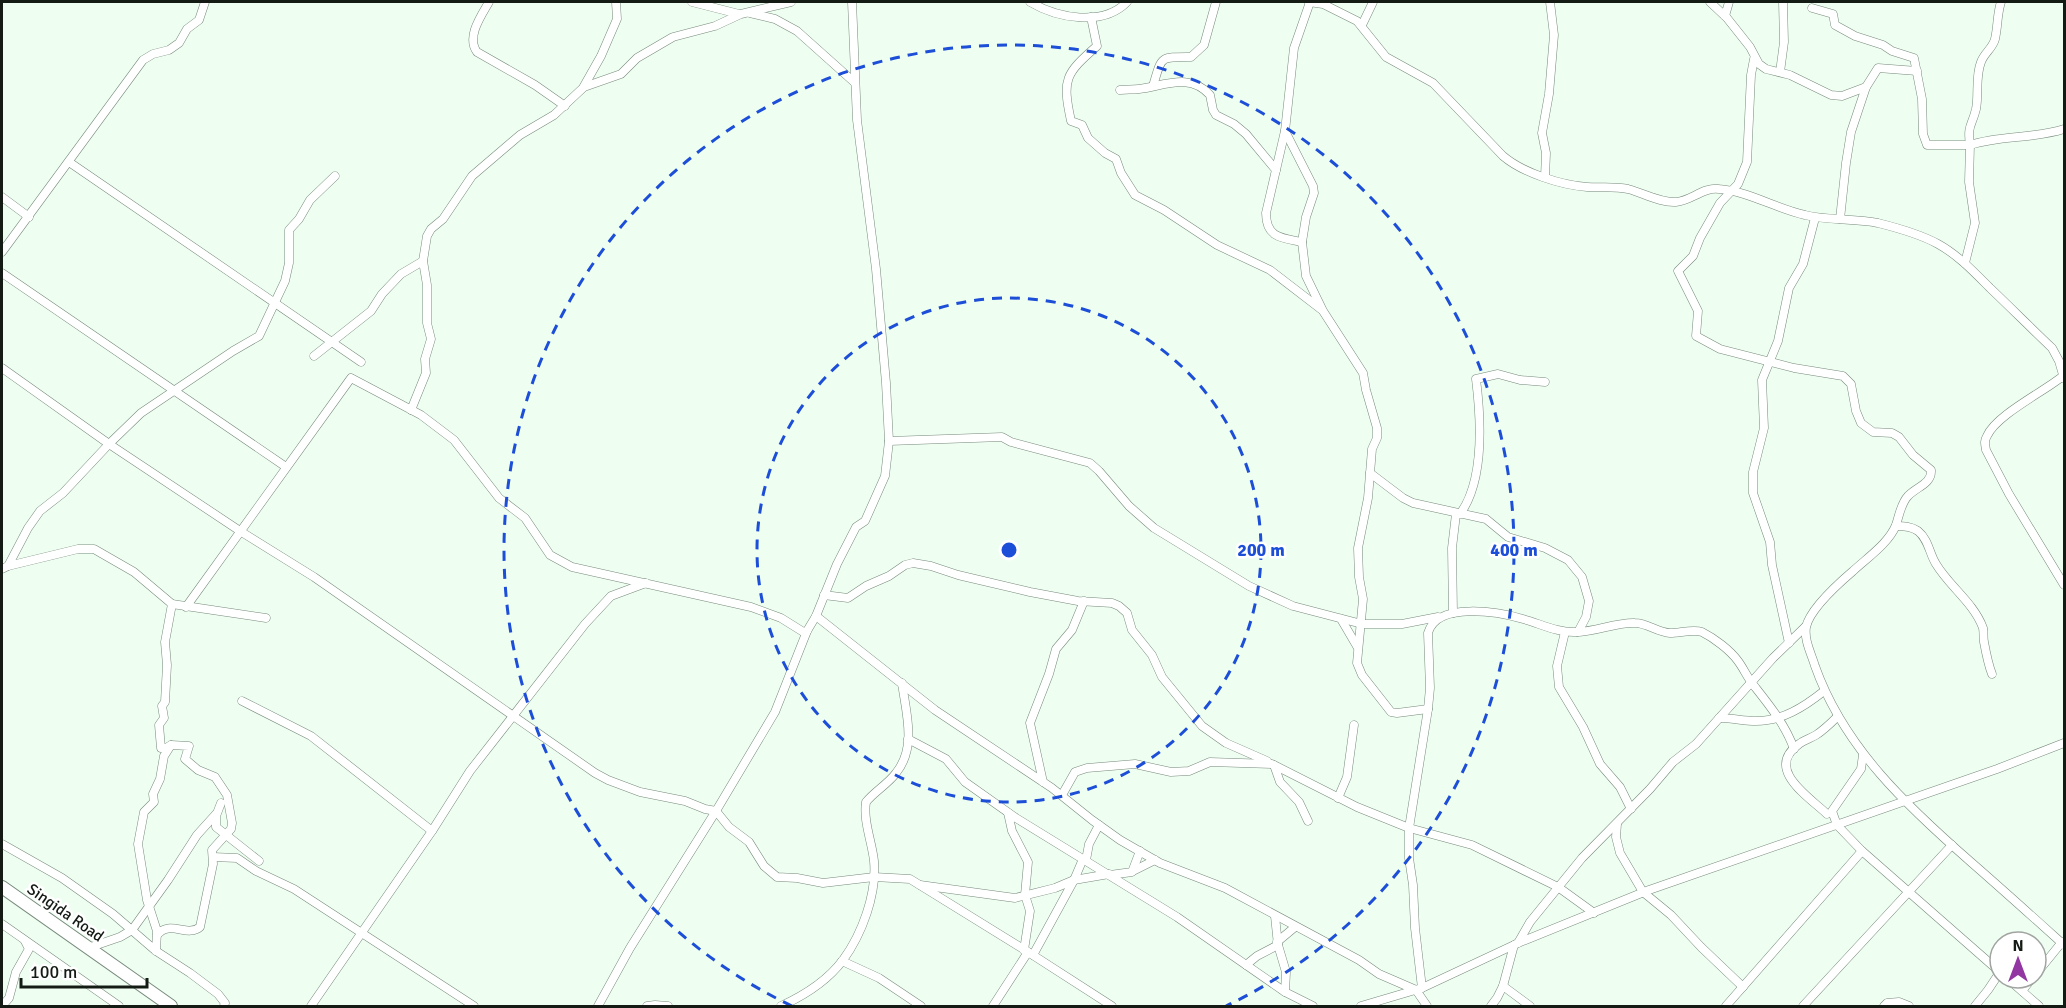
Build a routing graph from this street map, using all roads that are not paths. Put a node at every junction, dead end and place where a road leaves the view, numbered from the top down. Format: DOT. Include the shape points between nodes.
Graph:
graph roads {
  1 [pos="205,2"];
  2 [pos="489,2"];
  3 [pos="616,2"];
  4 [pos="692,2"];
  5 [pos="791,2"];
  6 [pos="852,2"];
  7 [pos="1030,2"];
  8 [pos="1127,2"];
  9 [pos="1216,2"];
  10 [pos="1309,2"];
  11 [pos="1373,2"];
  12 [pos="1550,2"];
  13 [pos="1710,2"];
  14 [pos="1729,2"];
  15 [pos="1783,2"];
  16 [pos="2001,2"];
  17 [pos="1812,8"];
  18 [pos="744,13"];
  19 [pos="1725,16"];
  20 [pos="1091,17"];
  21 [pos="1362,25"];
  22 [pos="1754,58"];
  23 [pos="1917,70"];
  24 [pos="1780,72"];
  25 [pos="854,82"];
  26 [pos="1153,86"];
  27 [pos="584,87"];
  28 [pos="1866,87"];
  29 [pos="1120,90"];
  30 [pos="565,106"];
  31 [pos="2064,129"];
  32 [pos="1286,131"];
  33 [pos="1970,145"];
  34 [pos="69,162"];
  35 [pos="1276,170"];
  36 [pos="335,176"];
  37 [pos="1545,177"];
  38 [pos="1731,191"];
  39 [pos="2,197"];
  40 [pos="30,217"];
  41 [pos="1815,218"];
  42 [pos="1840,219"];
  43 [pos="1302,242"];
  44 [pos="2,252"];
  45 [pos="423,261"];
  46 [pos="1965,263"];
  47 [pos="2,273"];
  48 [pos="276,302"];
  49 [pos="1323,311"];
  50 [pos="332,342"];
  51 [pos="314,356"];
  52 [pos="361,362"];
  53 [pos="1769,362"];
  54 [pos="2,368"];
  55 [pos="2063,372"];
  56 [pos="1545,382"];
  57 [pos="174,392"];
  58 [pos="411,410"];
  59 [pos="889,441"];
  60 [pos="109,444"];
  61 [pos="286,467"];
  62 [pos="1370,473"];
  63 [pos="1458,514"];
  64 [pos="1896,526"];
  65 [pos="240,531"];
  66 [pos="5,568"];
  67 [pos="647,583"];
  68 [pos="2064,585"];
  69 [pos="824,595"];
  70 [pos="1084,601"];
  71 [pos="172,603"];
  72 [pos="186,607"];
  73 [pos="1453,613"];
  74 [pos="816,615"];
  75 [pos="1439,617"];
  76 [pos="266,618"];
  77 [pos="1341,619"];
  78 [pos="1362,624"];
  79 [pos="1806,626"];
  80 [pos="807,631"];
  81 [pos="1565,632"];
  82 [pos="1578,632"];
  83 [pos="1789,643"];
  84 [pos="1358,648"];
  85 [pos="1992,674"];
  86 [pos="1751,682"];
  87 [pos="902,683"];
  88 [pos="1824,692"];
  89 [pos="242,701"];
  90 [pos="1428,709"];
  91 [pos="1838,716"];
  92 [pos="514,717"];
  93 [pos="1719,718"];
  94 [pos="1778,718"];
  95 [pos="1354,724"];
  96 [pos="908,739"];
  97 [pos="2064,743"];
  98 [pos="171,745"];
  99 [pos="1794,749"];
  100 [pos="1863,755"];
  101 [pos="1273,764"];
  102 [pos="1043,782"];
  103 [pos="1062,795"];
  104 [pos="1338,798"];
  105 [pos="1904,801"];
  106 [pos="221,803"];
  107 [pos="1631,809"];
  108 [pos="716,811"];
  109 [pos="1008,813"];
  110 [pos="216,814"];
  111 [pos="1827,814"];
  112 [pos="1308,821"];
  113 [pos="1617,824"];
  114 [pos="1099,825"];
  115 [pos="1837,825"];
  116 [pos="1409,828"];
  117 [pos="432,831"];
  118 [pos="225,836"];
  119 [pos="2,844"];
  120 [pos="1952,845"];
  121 [pos="1140,851"];
  122 [pos="1862,851"];
  123 [pos="213,857"];
  124 [pos="1084,859"];
  125 [pos="1155,860"];
  126 [pos="258,861"];
  127 [pos="1133,871"];
  128 [pos="1109,875"];
  129 [pos="874,877"];
  130 [pos="1074,880"];
  131 [pos="919,885"];
  132 [pos="2,887"];
  133 [pos="1558,887"];
  134 [pos="1644,892"];
  135 [pos="1909,892"];
  136 [pos="1025,895"];
  137 [pos="150,907"];
  138 [pos="1594,913"];
  139 [pos="1275,916"];
  140 [pos="2,924"];
  141 [pos="1295,927"];
  142 [pos="132,930"];
  143 [pos="363,933"];
  144 [pos="157,935"];
  145 [pos="24,940"];
  146 [pos="2063,943"];
  147 [pos="1277,944"];
  148 [pos="1516,944"];
  149 [pos="88,948"];
  150 [pos="156,951"];
  151 [pos="1029,952"];
  152 [pos="2048,960"];
  153 [pos="842,961"];
  154 [pos="1988,961"];
  155 [pos="1246,965"];
  156 [pos="1503,986"];
  157 [pos="1743,987"];
  158 [pos="1988,988"];
  159 [pos="2022,991"];
  160 [pos="1285,992"];
  161 [pos="1420,992"];
  162 [pos="2,1006"];
  163 [pos="119,1006"];
  164 [pos="171,1006"];
  165 [pos="224,1006"];
  166 [pos="311,1006"];
  167 [pos="474,1006"];
  168 [pos="598,1006"];
  169 [pos="647,1006"];
  170 [pos="668,1006"];
  171 [pos="781,1006"];
  172 [pos="921,1006"];
  173 [pos="993,1006"];
  174 [pos="1112,1006"];
  175 [pos="1313,1006"];
  176 [pos="1361,1006"];
  177 [pos="1419,1006"];
  178 [pos="1427,1006"];
  179 [pos="1491,1006"];
  180 [pos="1530,1006"];
  181 [pos="1726,1006"];
  182 [pos="1803,1006"];
  183 [pos="1884,1006"];
  184 [pos="1909,1006"];
  185 [pos="1975,1006"];
  186 [pos="2039,1006"];
  1 -- 34 [label="street" via="199,20 187,29 179,43 143,60"];
  2 -- 30 [label="street" via="472,37 477,52"];
  3 -- 27 [label="street" via="617,19"];
  4 -- 18 [label="street"];
  5 -- 18 [label="street"];
  6 -- 25 [label="street"];
  7 -- 20 [label="street" via="1066,15"];
  8 -- 20 [label="street" via="1111,13"];
  9 -- 26 [label="street" via="1204,45 1191,57 1166,57 1160,62"];
  10 -- 21 [label="street" via="1342,12"];
  10 -- 32 [label="street" via="1291,63"];
  11 -- 21 [label="street"];
  12 -- 37 [label="street" via="1554,35 1542,134"];
  13 -- 19 [label="street"];
  14 -- 19 [label="street"];
  15 -- 24 [label="street"];
  16 -- 33 [label="street" via="1996,37 1978,75 1976,109 1968,131"];
  17 -- 23 [label="street" via="1833,14 1835,25 1843,30 1914,58"];
  18 -- 25 [label="street" via="774,19 797,31"];
  18 -- 27 [label="street" via="715,26 673,37 638,58 621,74"];
  19 -- 22 [label="street"];
  20 -- 49 [label="street" via="1097,46 1068,76 1071,121 1082,125 1089,138 1116,159 1135,195 1217,245 1270,270"];
  21 -- 37 [label="street" via="1386,57 1433,84 1503,156"];
  22 -- 24 [label="street" via="1766,69"];
  22 -- 38 [label="street" via="1747,162"];
  23 -- 28 [label="street" via="1878,68"];
  23 -- 33 [label="street" via="1927,145"];
  24 -- 28 [label="street" via="1831,95 1842,96"];
  25 -- 59 [label="street" via="876,269"];
  26 -- 29 [label="street"];
  26 -- 35 [label="street" via="1181,81 1206,90 1216,115 1246,134"];
  27 -- 30 [label="street"];
  28 -- 42 [label="street" via="1851,132"];
  30 -- 45 [label="street" via="520,135 472,176 443,219 428,232"];
  31 -- 33 [label="street" via="1987,139"];
  32 -- 35 [label="street"];
  32 -- 43 [label="street" via="1313,186"];
  33 -- 46 [label="street" via="1969,182 1975,223"];
  34 -- 40 [label="street"];
  34 -- 48 [label="street"];
  35 -- 43 [label="street" via="1266,222 1279,237"];
  36 -- 48 [label="street" via="309,200 289,230 287,273"];
  37 -- 38 [label="street" via="1581,187 1629,189 1670,202 1709,189"];
  38 -- 41 [label="street"];
  38 -- 53 [label="street" via="1720,203 1693,256 1678,271 1698,311 1696,336 1720,349"];
  39 -- 40 [label="street"];
  40 -- 44 [label="street"];
  41 -- 42 [label="street"];
  41 -- 53 [label="street" via="1803,264 1789,288 1778,341"];
  42 -- 46 [label="street" via="1912,233 1938,244"];
  43 -- 49 [label="street" via="1306,276"];
  45 -- 50 [label="street" via="401,274 371,311"];
  45 -- 58 [label="street" via="431,339 426,374"];
  46 -- 55 [label="street" via="2052,348"];
  47 -- 57 [label="street"];
  48 -- 50 [label="street"];
  48 -- 57 [label="street" via="256,339"];
  49 -- 62 [label="street" via="1363,373 1377,428"];
  50 -- 51 [label="street"];
  50 -- 52 [label="street"];
  53 -- 64 [label="street" via="1844,376 1851,384 1861,423 1873,432 1899,436 1913,455 1930,468 1929,479 1907,496"];
  53 -- 83 [label="street" via="1762,380 1764,428 1753,472 1753,493 1770,542"];
  54 -- 60 [label="street"];
  55 -- 68 [label="street" via="1996,425 1984,442 2009,495"];
  56 -- 63 [label="street" via="1498,374 1476,379 1476,477 1468,504"];
  57 -- 60 [label="street" via="141,413"];
  57 -- 61 [label="street"];
  58 -- 61 [label="street" via="351,378"];
  58 -- 67 [label="street" via="454,440 499,498 525,518 550,555 572,567"];
  59 -- 69 [label="street" via="885,476 874,504 865,521 856,527"];
  59 -- 77 [label="street" via="1002,437 1090,463 1129,507 1154,528 1249,586 1293,606"];
  60 -- 65 [label="street"];
  60 -- 66 [label="street" via="63,493 40,511"];
  61 -- 65 [label="street"];
  62 -- 63 [label="street" via="1413,503"];
  62 -- 78 [label="street" via="1358,548"];
  63 -- 73 [label="street" via="1452,548"];
  63 -- 82 [label="street" via="1486,519 1508,537 1545,548 1573,565 1582,577 1589,601"];
  64 -- 79 [label="street" via="1837,585"];
  64 -- 85 [label="street" via="1919,532 1940,570 1978,620"];
  65 -- 72 [label="street"];
  65 -- 92 [label="street" via="314,577"];
  66 -- 71 [label="street" via="78,549 94,549 134,572"];
  67 -- 80 [label="street" via="751,607"];
  67 -- 92 [label="street" via="611,596"];
  69 -- 70 [label="street" via="848,598 913,563"];
  69 -- 74 [label="street"];
  70 -- 101 [label="street" via="1119,606 1127,613 1132,630 1152,655 1162,677 1202,726 1226,743"];
  70 -- 102 [label="street" via="1072,630 1056,649 1030,723"];
  71 -- 72 [label="street"];
  71 -- 98 [label="street" via="165,642 164,718 159,724 161,748"];
  72 -- 76 [label="street"];
  73 -- 75 [label="street"];
  73 -- 81 [label="street" via="1521,618"];
  74 -- 80 [label="street"];
  74 -- 87 [label="street"];
  75 -- 78 [label="street" via="1394,625"];
  75 -- 90 [label="street" via="1428,633"];
  77 -- 78 [label="street"];
  77 -- 84 [label="street"];
  78 -- 84 [label="street"];
  79 -- 83 [label="street"];
  79 -- 88 [label="street" via="1805,638"];
  80 -- 108 [label="street" via="775,712"];
  81 -- 82 [label="street"];
  81 -- 107 [label="street" via="1557,666 1559,687 1600,764 1620,787"];
  82 -- 86 [label="street" via="1631,623 1665,632 1699,631 1737,660"];
  83 -- 86 [label="street"];
  84 -- 90 [label="street" via="1357,663 1362,675 1391,712"];
  86 -- 93 [label="street"];
  86 -- 94 [label="street"];
  87 -- 96 [label="street"];
  87 -- 102 [label="street" via="934,710"];
  88 -- 91 [label="street"];
  88 -- 94 [label="street"];
  89 -- 117 [label="street" via="311,736"];
  90 -- 116 [label="street"];
  91 -- 99 [label="street"];
  91 -- 100 [label="street"];
  92 -- 108 [label="street" via="608,780"];
  92 -- 117 [label="street" via="470,771"];
  93 -- 94 [label="street"];
  93 -- 107 [label="street"];
  94 -- 99 [label="street"];
  95 -- 104 [label="street" via="1347,777"];
  96 -- 109 [label="street" via="946,759 965,782"];
  96 -- 129 [label="street" via="907,753 896,774 866,802"];
  97 -- 105 [label="street"];
  98 -- 118 [label="street" via="189,746 185,759 198,771 215,777 227,795 232,823"];
  98 -- 137 [label="street" via="164,756 154,802 144,812 139,833"];
  99 -- 111 [label="street" via="1787,760 1792,783"];
  100 -- 105 [label="street"];
  100 -- 115 [label="street" via="1861,769 1832,811"];
  101 -- 103 [label="street" via="1210,762 1189,771 1171,772 1139,764 1087,768 1075,772"];
  101 -- 104 [label="street"];
  101 -- 112 [label="street" via="1280,782 1299,802"];
  102 -- 103 [label="street"];
  103 -- 114 [label="street"];
  104 -- 116 [label="street"];
  105 -- 115 [label="street"];
  105 -- 120 [label="street"];
  106 -- 110 [label="street"];
  107 -- 113 [label="street"];
  108 -- 129 [label="street" via="749,842 764,866 777,877 823,883"];
  108 -- 168 [label="street"];
  109 -- 124 [label="street"];
  109 -- 136 [label="street" via="1012,831 1028,862"];
  110 -- 118 [label="street" via="216,827"];
  110 -- 137 [label="street" via="197,835"];
  113 -- 133 [label="street"];
  113 -- 134 [label="street" via="1620,853"];
  114 -- 121 [label="street"];
  114 -- 124 [label="street"];
  115 -- 122 [label="street"];
  115 -- 134 [label="street"];
  116 -- 133 [label="street" via="1472,845"];
  116 -- 161 [label="street"];
  117 -- 143 [label="street"];
  118 -- 123 [label="street" via="212,850"];
  118 -- 126 [label="street"];
  119 -- 142 [label="street" via="62,878"];
  120 -- 135 [label="street"];
  120 -- 146 [label="street"];
  121 -- 125 [label="street"];
  121 -- 127 [label="street"];
  122 -- 135 [label="street"];
  122 -- 157 [label="street"];
  123 -- 143 [label="street" via="241,860"];
  123 -- 144 [label="street" via="200,927 191,931 166,928"];
  124 -- 128 [label="street"];
  124 -- 130 [label="street"];
  125 -- 127 [label="street"];
  125 -- 139 [label="street" via="1225,888"];
  127 -- 128 [label="street"];
  128 -- 130 [label="street"];
  128 -- 155 [label="street"];
  129 -- 131 [label="street" via="901,877"];
  129 -- 153 [label="street" via="863,922"];
  130 -- 136 [label="street"];
  130 -- 151 [label="street"];
  131 -- 136 [label="street" via="1002,897"];
  131 -- 151 [label="street"];
  132 -- 149 [label="highway, Singida Road"];
  133 -- 138 [label="street"];
  133 -- 148 [label="street"];
  134 -- 138 [label="street"];
  134 -- 157 [label="street"];
  135 -- 154 [label="street"];
  135 -- 182 [label="street"];
  136 -- 151 [label="street" via="1030,911"];
  137 -- 142 [label="street"];
  137 -- 144 [label="street"];
  138 -- 148 [label="street"];
  139 -- 141 [label="street"];
  139 -- 147 [label="street"];
  140 -- 145 [label="street"];
  141 -- 147 [label="street"];
  141 -- 161 [label="street"];
  142 -- 149 [label="street"];
  142 -- 150 [label="street"];
  143 -- 166 [label="street"];
  143 -- 167 [label="street"];
  144 -- 150 [label="street"];
  145 -- 162 [label="street" via="29,950"];
  145 -- 163 [label="street"];
  146 -- 152 [label="street"];
  147 -- 155 [label="street"];
  147 -- 160 [label="street" via="1286,972"];
  148 -- 156 [label="street"];
  148 -- 161 [label="street"];
  149 -- 164 [label="highway, Singida Road"];
  150 -- 165 [label="street" via="218,994"];
  151 -- 173 [label="street"];
  151 -- 174 [label="street"];
  153 -- 171 [label="street" via="806,992"];
  153 -- 172 [label="street" via="886,982"];
  155 -- 160 [label="street"];
  156 -- 179 [label="street"];
  156 -- 180 [label="street"];
  157 -- 181 [label="street"];
  158 -- 185 [label="street"];
  159 -- 186 [label="street"];
  160 -- 175 [label="street"];
  161 -- 176 [label="street"];
  161 -- 177 [label="street"];
  161 -- 178 [label="street"];
  169 -- 170 [label="street"];
  183 -- 184 [label="street" via="1887,1002"];
}
